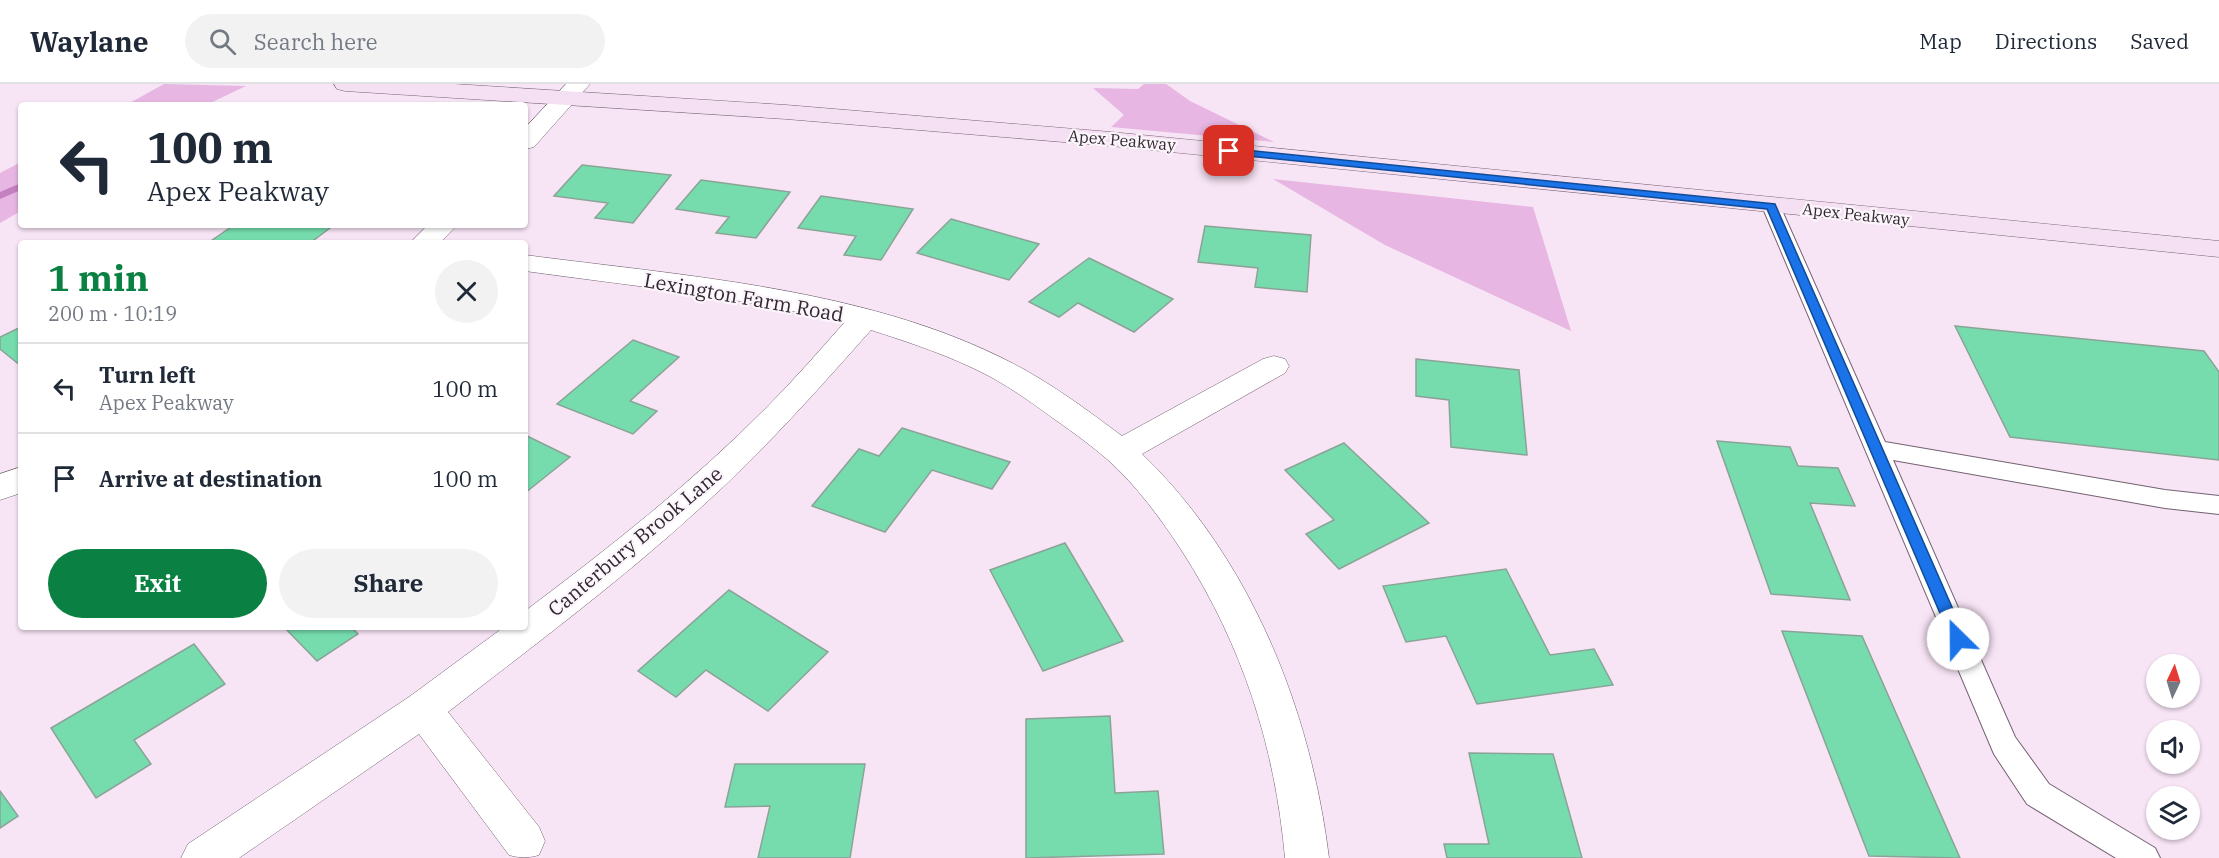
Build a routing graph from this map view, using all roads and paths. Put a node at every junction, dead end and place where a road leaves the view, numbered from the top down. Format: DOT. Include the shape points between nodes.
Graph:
graph roads {
  1 [pos="345,84"];
  2 [pos="573,91"];
  3 [pos="528,139"];
  4 [pos="1771,206"];
  5 [pos="441,228"];
  6 [pos="427,240"];
  7 [pos="2219,249"];
  8 [pos="528,264"];
  9 [pos="864,319"];
  10 [pos="1274,366"];
  11 [pos="1876,449"];
  12 [pos="1120,452"];
  13 [pos="18,480"];
  14 [pos="0,488"];
  15 [pos="2219,505"];
  16 [pos="528,629"];
  17 [pos="527,630"];
  18 [pos="423,709"];
  19 [pos="524,841"];
  20 [pos="203,858"];
  21 [pos="1307,858"];
  22 [pos="2144,858"];
  1 -- 2 [label="main road, Apex Peakway"];
  2 -- 3 [label="street"];
  2 -- 4 [label="main road, Apex Peakway" via="1111,139"];
  4 -- 7 [label="main road, Apex Peakway"];
  4 -- 11 [label="lane"];
  5 -- 6 [label="street"];
  8 -- 9 [label="street, Lexington Farm Road" via="765,297"];
  9 -- 12 [label="street, Lexington Farm Road" via="991,364 1054,402"];
  9 -- 16 [label="street, Canterbury Brook Lane" via="778,415 686,502"];
  10 -- 12 [label="street"];
  11 -- 15 [label="lane"];
  11 -- 22 [label="lane" via="2004,745 2038,794"];
  12 -- 21 [label="street, Lexington Farm Road" via="1183,523 1227,593 1258,656 1285,733 1304,817"];
  13 -- 14 [label="street"];
  17 -- 18 [label="street, Canterbury Brook Lane"];
  18 -- 19 [label="street"];
  18 -- 20 [label="street, Canterbury Brook Lane"];
}
